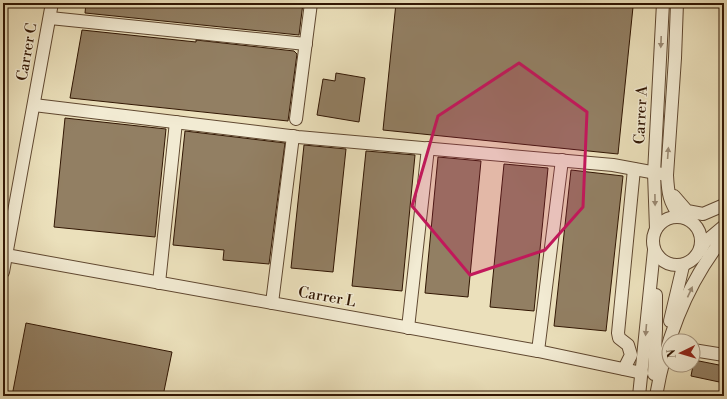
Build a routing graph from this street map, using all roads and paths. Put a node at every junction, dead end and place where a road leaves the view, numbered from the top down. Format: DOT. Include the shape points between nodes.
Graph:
graph roads {
  1 [pos="52,3"];
  2 [pos="311,3"];
  3 [pos="663,3"];
  4 [pos="676,3"];
  5 [pos="50,18"];
  6 [pos="306,44"];
  7 [pos="34,105"];
  8 [pos="296,119"];
  9 [pos="176,122"];
  10 [pos="293,136"];
  11 [pos="428,148"];
  12 [pos="562,160"];
  13 [pos="634,169"];
  14 [pos="654,173"];
  15 [pos="667,175"];
  16 [pos="667,188"];
  17 [pos="724,207"];
  18 [pos="680,217"];
  19 [pos="693,223"];
  20 [pos="724,226"];
  21 [pos="656,229"];
  22 [pos="724,237"];
  23 [pos="654,250"];
  24 [pos="699,252"];
  25 [pos="6,255"];
  26 [pos="683,266"];
  27 [pos="3,272"];
  28 [pos="652,274"];
  29 [pos="159,283"];
  30 [pos="272,303"];
  31 [pos="408,328"];
  32 [pos="669,333"];
  33 [pos="672,333"];
  34 [pos="538,351"];
  35 [pos="701,351"];
  36 [pos="724,355"];
  37 [pos="624,369"];
  38 [pos="642,373"];
  39 [pos="661,373"];
  40 [pos="639,396"];
  41 [pos="656,396"];
  1 -- 5 [label="street, Carrer C"];
  2 -- 6 [label="street"];
  3 -- 14 [label="street, Carrer A, one-way"];
  15 -- 4 [label="street, one-way"];
  5 -- 6 [label="street"];
  5 -- 7 [label="street, Carrer C"];
  6 -- 8 [label="street"];
  7 -- 9 [label="street"];
  7 -- 25 [label="street, Carrer C"];
  9 -- 10 [label="street"];
  9 -- 29 [label="street"];
  10 -- 11 [label="street"];
  10 -- 30 [label="street"];
  11 -- 12 [label="street"];
  11 -- 31 [label="street"];
  12 -- 13 [label="street"];
  12 -- 34 [label="street"];
  13 -- 14 [label="street"];
  13 -- 37 [label="street" via="618,333 619,338 628,345 631,355"];
  14 -- 15 [label="street"];
  14 -- 21 [label="street, Carrer A, one-way"];
  15 -- 16 [label="street"];
  16 -- 17 [label="street" via="687,211 703,214"];
  16 -- 18 [label="street" via="671,204"];
  17 -- 19 [label="street" via="711,217"];
  18 -- 19 [label="street"];
  18 -- 21 [label="street" via="662,222"];
  19 -- 24 [label="street" via="700,231 702,241"];
  20 -- 24 [label="street" via="705,242"];
  21 -- 23 [label="street" via="652,242"];
  33 -- 22 [label="street, one-way" via="697,276"];
  23 -- 26 [label="street" via="658,258 665,263"];
  23 -- 28 [label="street"];
  24 -- 26 [label="street" via="693,261"];
  25 -- 27 [label="street, Carrer C"];
  25 -- 29 [label="street, Carrer L"];
  26 -- 32 [label="street"];
  28 -- 38 [label="street, one-way"];
  28 -- 41 [label="street" via="656,294 652,392"];
  29 -- 30 [label="street, Carrer L"];
  30 -- 31 [label="street, Carrer L"];
  31 -- 34 [label="street, Carrer L"];
  34 -- 37 [label="street, Carrer L"];
  35 -- 36 [label="street"];
  37 -- 38 [label="street, Carrer L"];
  38 -- 40 [label="street"];
  39 -- 41 [label="street"];
}
